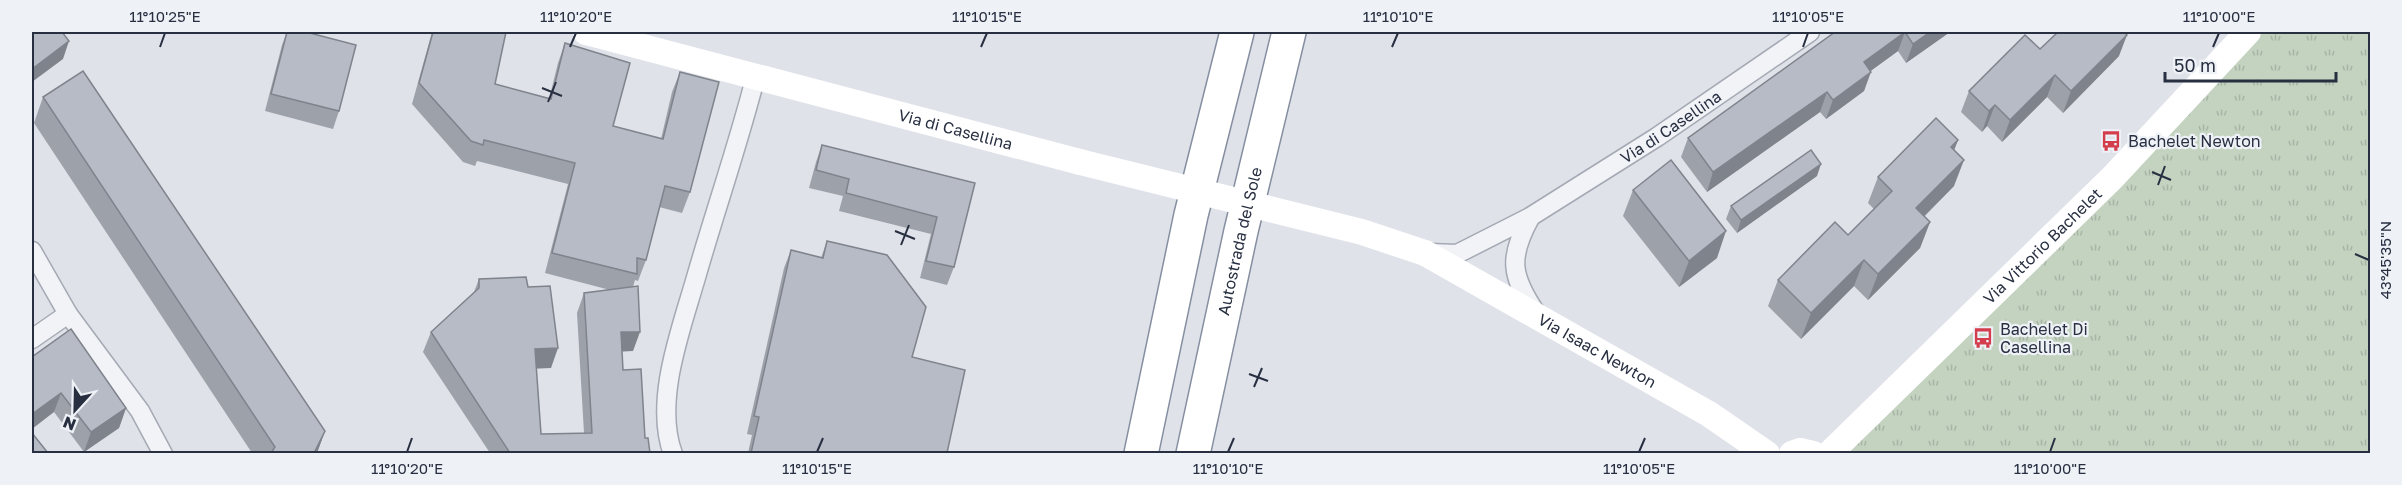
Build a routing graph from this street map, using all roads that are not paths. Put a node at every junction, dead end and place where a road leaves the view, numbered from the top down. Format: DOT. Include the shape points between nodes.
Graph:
graph roads {
  1 [pos="586,32"];
  2 [pos="1237,32"];
  3 [pos="1289,32"];
  4 [pos="1810,32"];
  5 [pos="2248,32"];
  6 [pos="756,75"];
  7 [pos="1530,218"];
  8 [pos="32,251"];
  9 [pos="1425,253"];
  10 [pos="68,314"];
  11 [pos="1538,317"];
  12 [pos="32,339"];
  13 [pos="163,453"];
  14 [pos="673,453"];
  15 [pos="1141,453"];
  16 [pos="1193,453"];
  17 [pos="1767,453"];
  18 [pos="1792,453"];
  19 [pos="1813,453"];
  20 [pos="1829,453"];
  1 -- 6 [label="street, Via di Casellina"];
  2 -- 15 [label="highway" via="1191,214"];
  3 -- 16 [label="highway, Autostrada del Sole"];
  4 -- 7 [label="street, Via di Casellina"];
  5 -- 20 [label="street, Via Vittorio Bachelet" via="2112,178"];
  6 -- 9 [label="street, Via di Casellina, bridge" via="1362,232"];
  6 -- 14 [label="street" via="675,356 666,416"];
  7 -- 9 [label="street, Via di Casellina" via="1458,254"];
  7 -- 11 [label="street" via="1517,241 1514,258 1520,290"];
  8 -- 10 [label="street"];
  9 -- 11 [label="street, Via Isaac Newton"];
  10 -- 12 [label="street"];
  10 -- 13 [label="street" via="140,411"];
  11 -- 17 [label="street, Via Isaac Newton" via="1708,414"];
  18 -- 19 [label="street"];
}
